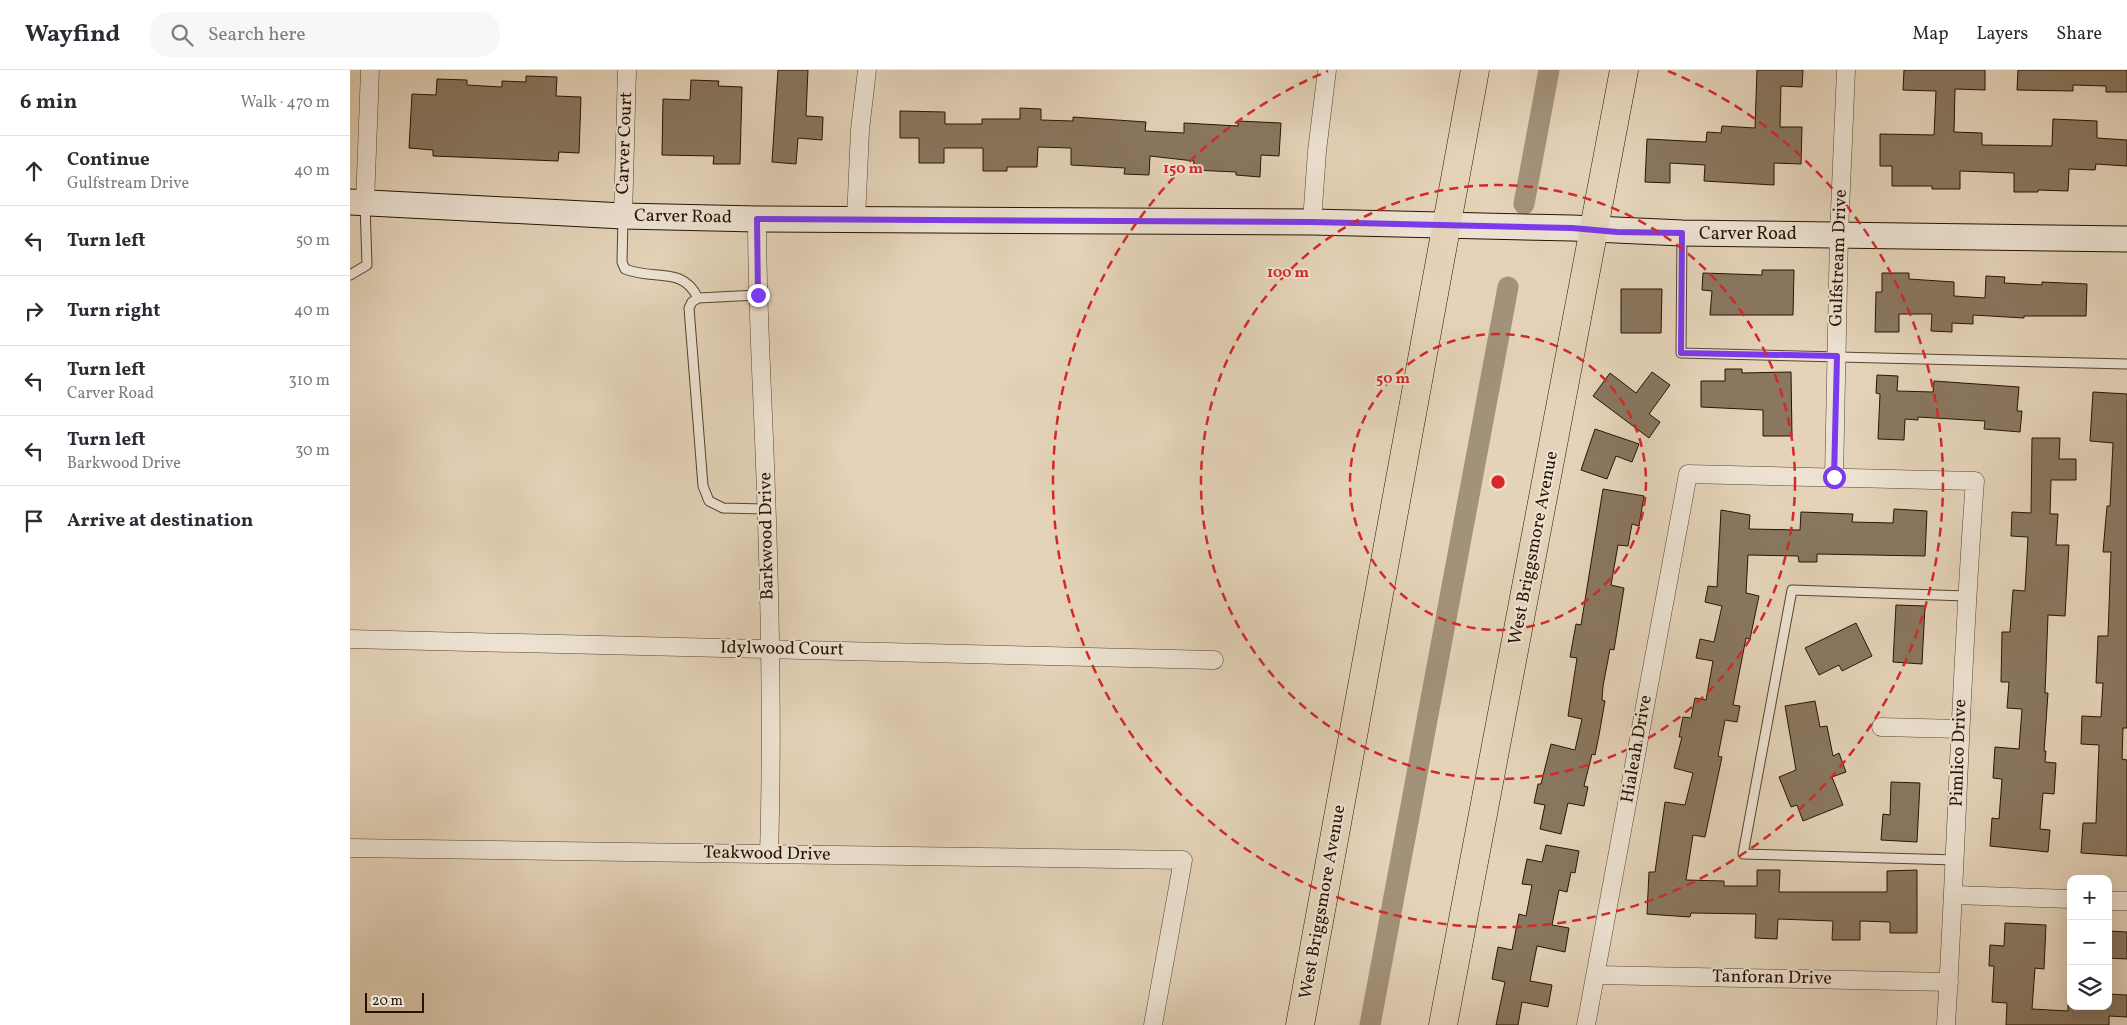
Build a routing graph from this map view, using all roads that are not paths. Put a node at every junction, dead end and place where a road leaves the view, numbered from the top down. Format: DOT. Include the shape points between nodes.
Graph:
graph roads {
  1 [pos="370,70"];
  2 [pos="628,70"];
  3 [pos="867,70"];
  4 [pos="1327,70"];
  5 [pos="1475,70"];
  6 [pos="1624,70"];
  7 [pos="1846,70"];
  8 [pos="358,203"];
  9 [pos="623,216"];
  10 [pos="757,219"];
  11 [pos="856,219"];
  12 [pos="1312,222"];
  13 [pos="1446,225"];
  14 [pos="1594,230"];
  15 [pos="1682,233"];
  16 [pos="1839,234"];
  17 [pos="2127,239"];
  18 [pos="350,275"];
  19 [pos="758,295"];
  20 [pos="698,298"];
  21 [pos="1837,356"];
  22 [pos="2127,364"];
  23 [pos="1834,477"];
  24 [pos="766,510"];
  25 [pos="1966,596"];
  26 [pos="350,639"];
  27 [pos="770,649"];
  28 [pos="1214,660"];
  29 [pos="1882,727"];
  30 [pos="1960,729"];
  31 [pos="350,848"];
  32 [pos="769,854"];
  33 [pos="1956,860"];
  34 [pos="1954,895"];
  35 [pos="2067,899"];
  36 [pos="2112,901"];
  37 [pos="2127,901"];
  38 [pos="1596,975"];
  39 [pos="1949,982"];
  40 [pos="1153,1025"];
  41 [pos="1300,1025"];
  42 [pos="1443,1025"];
  43 [pos="1586,1025"];
  44 [pos="1946,1025"];
  1 -- 8 [label="street"];
  2 -- 9 [label="street, Carver Court"];
  3 -- 11 [label="street" via="860,130"];
  4 -- 12 [label="street"];
  5 -- 13 [label="main road, West Briggsmore Avenue"];
  6 -- 14 [label="main road, West Briggsmore Avenue"];
  7 -- 16 [label="street, Gulfstream Drive"];
  8 -- 9 [label="street, Carver Road"];
  8 -- 18 [label="lane" via="367,264"];
  9 -- 10 [label="street, Carver Road"];
  9 -- 20 [label="lane" via="622,262 626,269 683,280 693,287"];
  10 -- 11 [label="street, Carver Road"];
  10 -- 19 [label="street, Barkwood Drive"];
  11 -- 12 [label="street, Carver Road"];
  12 -- 13 [label="street, Carver Road"];
  13 -- 14 [label="street, Carver Road"];
  13 -- 41 [label="main road, West Briggsmore Avenue"];
  14 -- 15 [label="street, Carver Road"];
  14 -- 42 [label="main road, West Briggsmore Avenue"];
  15 -- 16 [label="street, Carver Road"];
  15 -- 21 [label="lane" via="1681,353"];
  16 -- 17 [label="street, Carver Road"];
  16 -- 21 [label="street, Gulfstream Drive"];
  19 -- 20 [label="lane"];
  19 -- 24 [label="street, Barkwood Drive"];
  20 -- 24 [label="lane" via="689,308 702,486 709,501 723,508"];
  21 -- 22 [label="lane"];
  21 -- 23 [label="street, Gulfstream Drive"];
  23 -- 25 [label="street, Pimlico Drive" via="1975,481"];
  23 -- 38 [label="street, Hialeah Drive" via="1688,474"];
  24 -- 27 [label="street, Barkwood Drive"];
  25 -- 30 [label="street, Pimlico Drive"];
  25 -- 33 [label="lane" via="1792,590 1743,854"];
  26 -- 27 [label="street, Idylwood Court"];
  27 -- 28 [label="street, Idylwood Court"];
  27 -- 32 [label="street, Barkwood Drive"];
  29 -- 30 [label="street"];
  30 -- 33 [label="street, Pimlico Drive"];
  31 -- 32 [label="street, Teakwood Drive"];
  32 -- 40 [label="street, Teakwood Drive" via="1183,860"];
  33 -- 34 [label="street, Pimlico Drive"];
  34 -- 35 [label="street"];
  34 -- 39 [label="street, Pimlico Drive"];
  36 -- 37 [label="street"];
  38 -- 39 [label="street, Tanforan Drive"];
  38 -- 43 [label="street, Hialeah Drive"];
  39 -- 44 [label="street, Pimlico Drive"];
}
